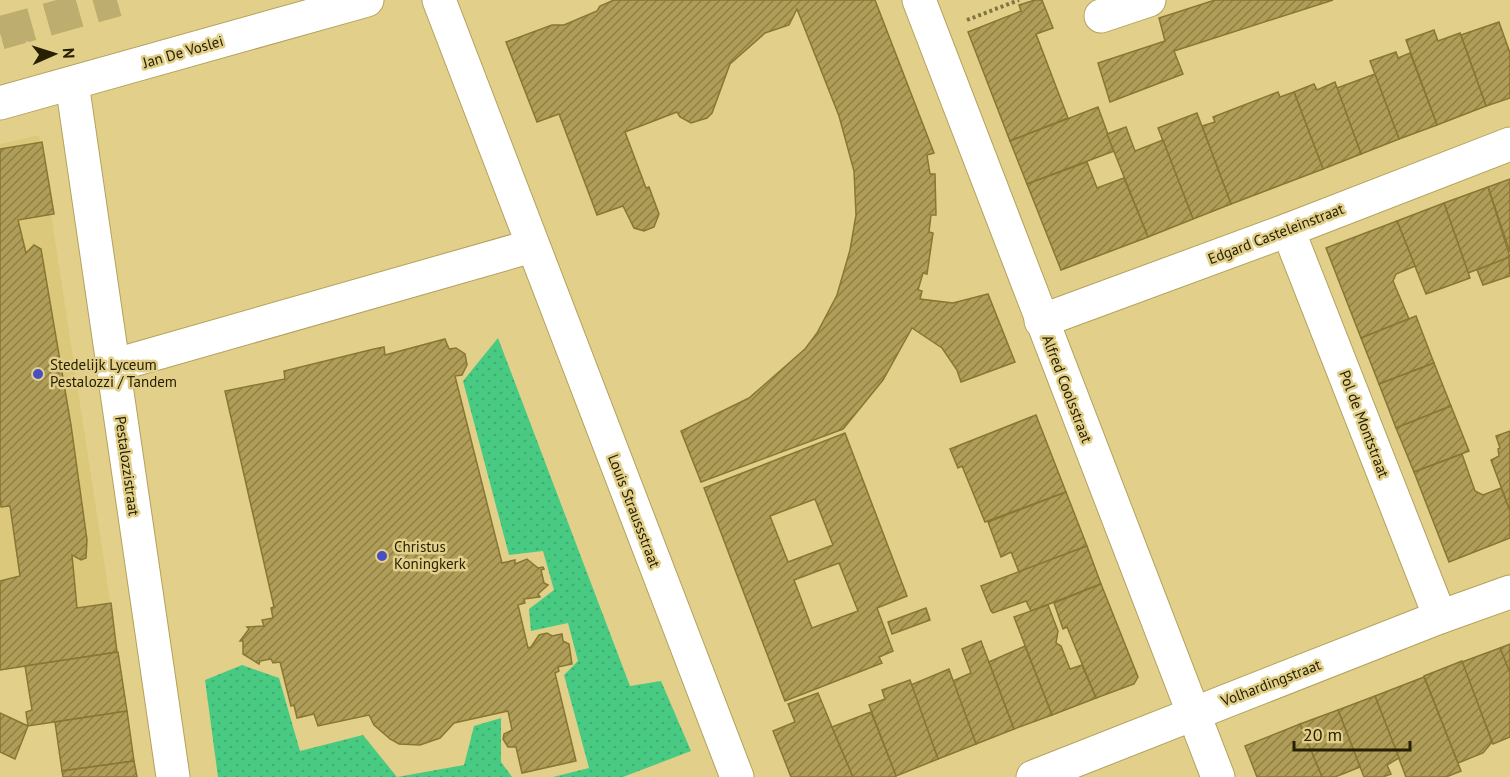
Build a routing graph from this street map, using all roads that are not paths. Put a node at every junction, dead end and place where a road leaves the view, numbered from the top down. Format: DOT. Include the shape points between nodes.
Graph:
graph roads {
  1 [pos="367,0"];
  2 [pos="439,0"];
  3 [pos="919,0"];
  4 [pos="1149,0"];
  5 [pos="1101,16"];
  6 [pos="72,83"];
  7 [pos="0,103"];
  8 [pos="1510,144"];
  9 [pos="1288,230"];
  10 [pos="532,246"];
  11 [pos="1041,321"];
  12 [pos="112,366"];
  13 [pos="1510,592"];
  14 [pos="1440,617"];
  15 [pos="1193,713"];
  16 [pos="173,777"];
  17 [pos="737,777"];
  18 [pos="1033,777"];
  19 [pos="1218,777"];
  1 -- 6 [label="street, Jan De Voslei"];
  2 -- 10 [label="street, Louis Straussstraat"];
  3 -- 11 [label="street, Alfred Coolsstraat"];
  4 -- 5 [label="street"];
  6 -- 7 [label="street, Jan De Voslei"];
  6 -- 12 [label="street, Pestalozzistraat"];
  8 -- 9 [label="street, Edgard Casteleinstraat"];
  9 -- 11 [label="street, Edgard Casteleinstraat"];
  9 -- 14 [label="street, Pol de Montstraat"];
  10 -- 12 [label="street"];
  10 -- 17 [label="street, Louis Straussstraat"];
  11 -- 15 [label="street, Alfred Coolsstraat"];
  12 -- 16 [label="street, Pestalozzistraat"];
  13 -- 14 [label="street, Volhardingstraat"];
  14 -- 15 [label="street, Volhardingstraat"];
  15 -- 18 [label="street, Volhardingstraat"];
  15 -- 19 [label="street, Alfred Coolsstraat"];
}
